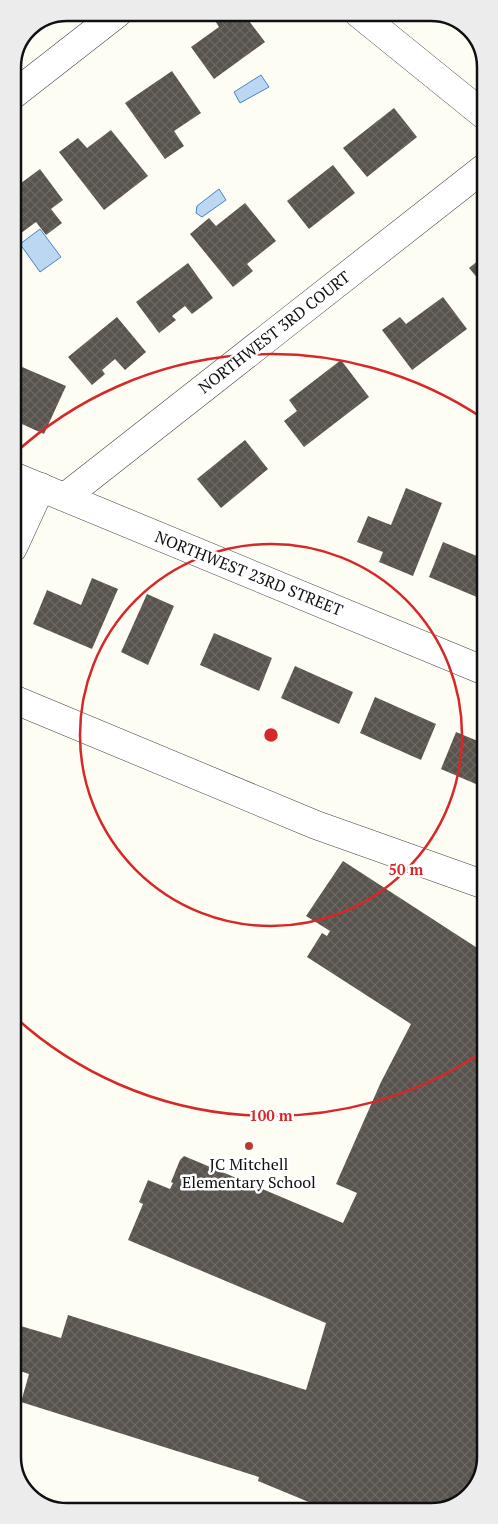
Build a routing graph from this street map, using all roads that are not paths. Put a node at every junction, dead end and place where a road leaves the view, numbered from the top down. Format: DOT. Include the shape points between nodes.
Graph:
graph roads {
  1 [pos="107,21"];
  2 [pos="368,21"];
  3 [pos="21,89"];
  4 [pos="477,109"];
  5 [pos="477,173"];
  6 [pos="21,479"];
  7 [pos="53,492"];
  8 [pos="21,537"];
  9 [pos="477,668"];
  10 [pos="21,702"];
  11 [pos="477,882"];
  1 -- 3 [label="street"];
  2 -- 4 [label="street"];
  5 -- 7 [label="street, NORTHWEST 3RD COURT"];
  6 -- 7 [label="street, NORTHWEST 23RD STREET"];
  7 -- 8 [label="street"];
  7 -- 9 [label="street, NORTHWEST 23RD STREET"];
  10 -- 11 [label="street" via="316,825"];
}
